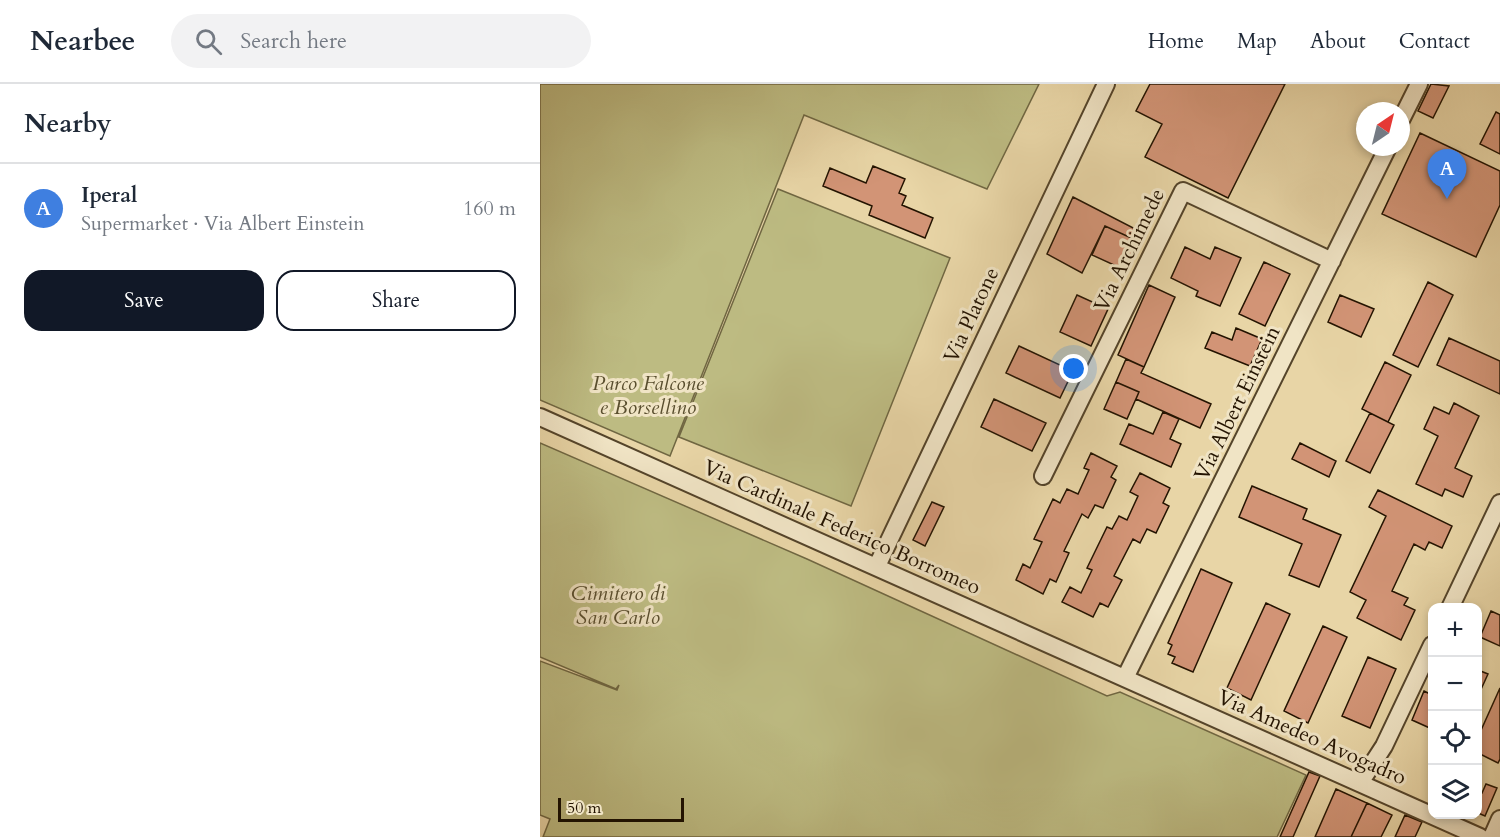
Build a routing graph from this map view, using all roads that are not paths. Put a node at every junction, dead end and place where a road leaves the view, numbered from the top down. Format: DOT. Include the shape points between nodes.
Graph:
graph roads {
  1 [pos="1106,84"];
  2 [pos="1419,84"];
  3 [pos="1410,102"];
  4 [pos="1384,156"];
  5 [pos="1332,261"];
  6 [pos="540,417"];
  7 [pos="1043,476"];
  8 [pos="1500,502"];
  9 [pos="877,566"];
  10 [pos="1452,603"];
  11 [pos="1428,653"];
  12 [pos="1125,678"];
  13 [pos="1360,783"];
  14 [pos="1500,819"];
  15 [pos="1480,837"];
  16 [pos="1492,837"];
  1 -- 9 [label="street, Via Platone"];
  2 -- 3 [label="street"];
  4 -- 5 [label="street, Via Albert Einstein"];
  5 -- 7 [label="street, Via Archimede" via="1183,191"];
  5 -- 12 [label="street, Via Albert Einstein"];
  6 -- 9 [label="street, Via Cardinale Federico Borromeo"];
  8 -- 10 [label="street"];
  9 -- 12 [label="street, Via Cardinale Federico Borromeo"];
  11 -- 13 [label="street" via="1384,746"];
  12 -- 13 [label="street, Via Amedeo Avogadro"];
  13 -- 15 [label="street, Via Amedeo Avogadro"];
  14 -- 16 [label="street"];
}
